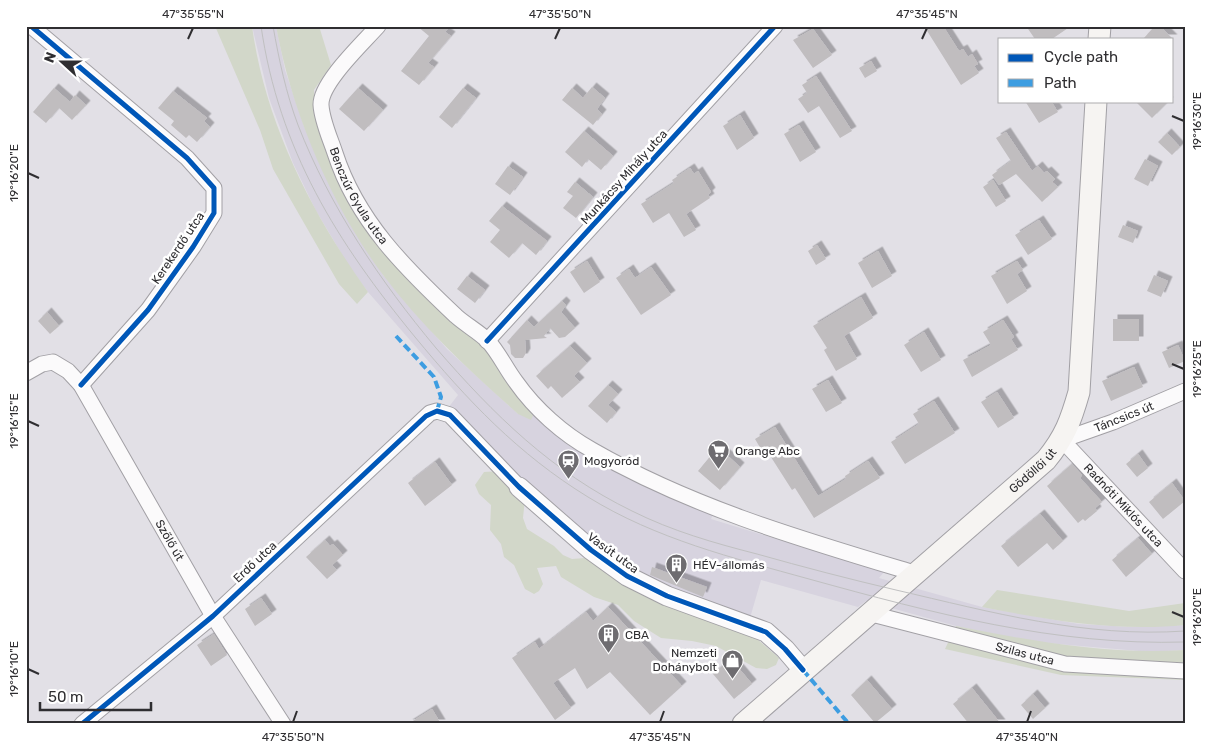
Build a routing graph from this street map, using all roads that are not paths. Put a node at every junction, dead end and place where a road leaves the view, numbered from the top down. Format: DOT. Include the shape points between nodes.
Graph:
graph roads {
  1 [pos="31,26"];
  2 [pos="378,26"];
  3 [pos="775,26"];
  4 [pos="1096,102"];
  5 [pos="487,341"];
  6 [pos="26,373"];
  7 [pos="81,385"];
  8 [pos="1185,391"];
  9 [pos="437,411"];
  10 [pos="1062,440"];
  11 [pos="519,487"];
  12 [pos="1185,571"];
  13 [pos="914,573"];
  14 [pos="868,613"];
  15 [pos="213,616"];
  16 [pos="803,670"];
  17 [pos="1185,671"];
  18 [pos="82,724"];
  19 [pos="283,724"];
  20 [pos="743,724"];
  1 -- 7 [label="street, Kerekerdő utca" via="187,158 214,188 214,213 193,247 148,310"];
  2 -- 5 [label="street, Benczúr Gyula utca" via="323,94 323,114 338,164 356,201 388,249 460,320"];
  3 -- 5 [label="street, Munkácsy Mihály utca"];
  4 -- 10 [label="main road, Gödöllői út" via="1078,392"];
  5 -- 13 [label="street" via="535,404 593,450 706,506"];
  6 -- 7 [label="street, Szőlő út" via="53,362 68,371"];
  7 -- 15 [label="street, Szőlő út"];
  8 -- 10 [label="street, Táncsics út" via="1114,422"];
  9 -- 11 [label="street, Vasút utca" via="450,415"];
  9 -- 15 [label="street, Erdő utca" via="426,416"];
  10 -- 12 [label="street, Radnóti Miklós utca"];
  10 -- 13 [label="main road, Gödöllői út" via="1046,460"];
  11 -- 16 [label="street, Vasút utca" via="591,550 627,576 667,596 766,632"];
  13 -- 14 [label="main road, Gödöllői út"];
  14 -- 16 [label="main road, Gödöllői út"];
  14 -- 17 [label="street, Szilas utca" via="1065,664"];
  15 -- 18 [label="street, Erdő utca"];
  15 -- 19 [label="street, Szőlő út"];
  16 -- 20 [label="main road, Gödöllői út"];
}
